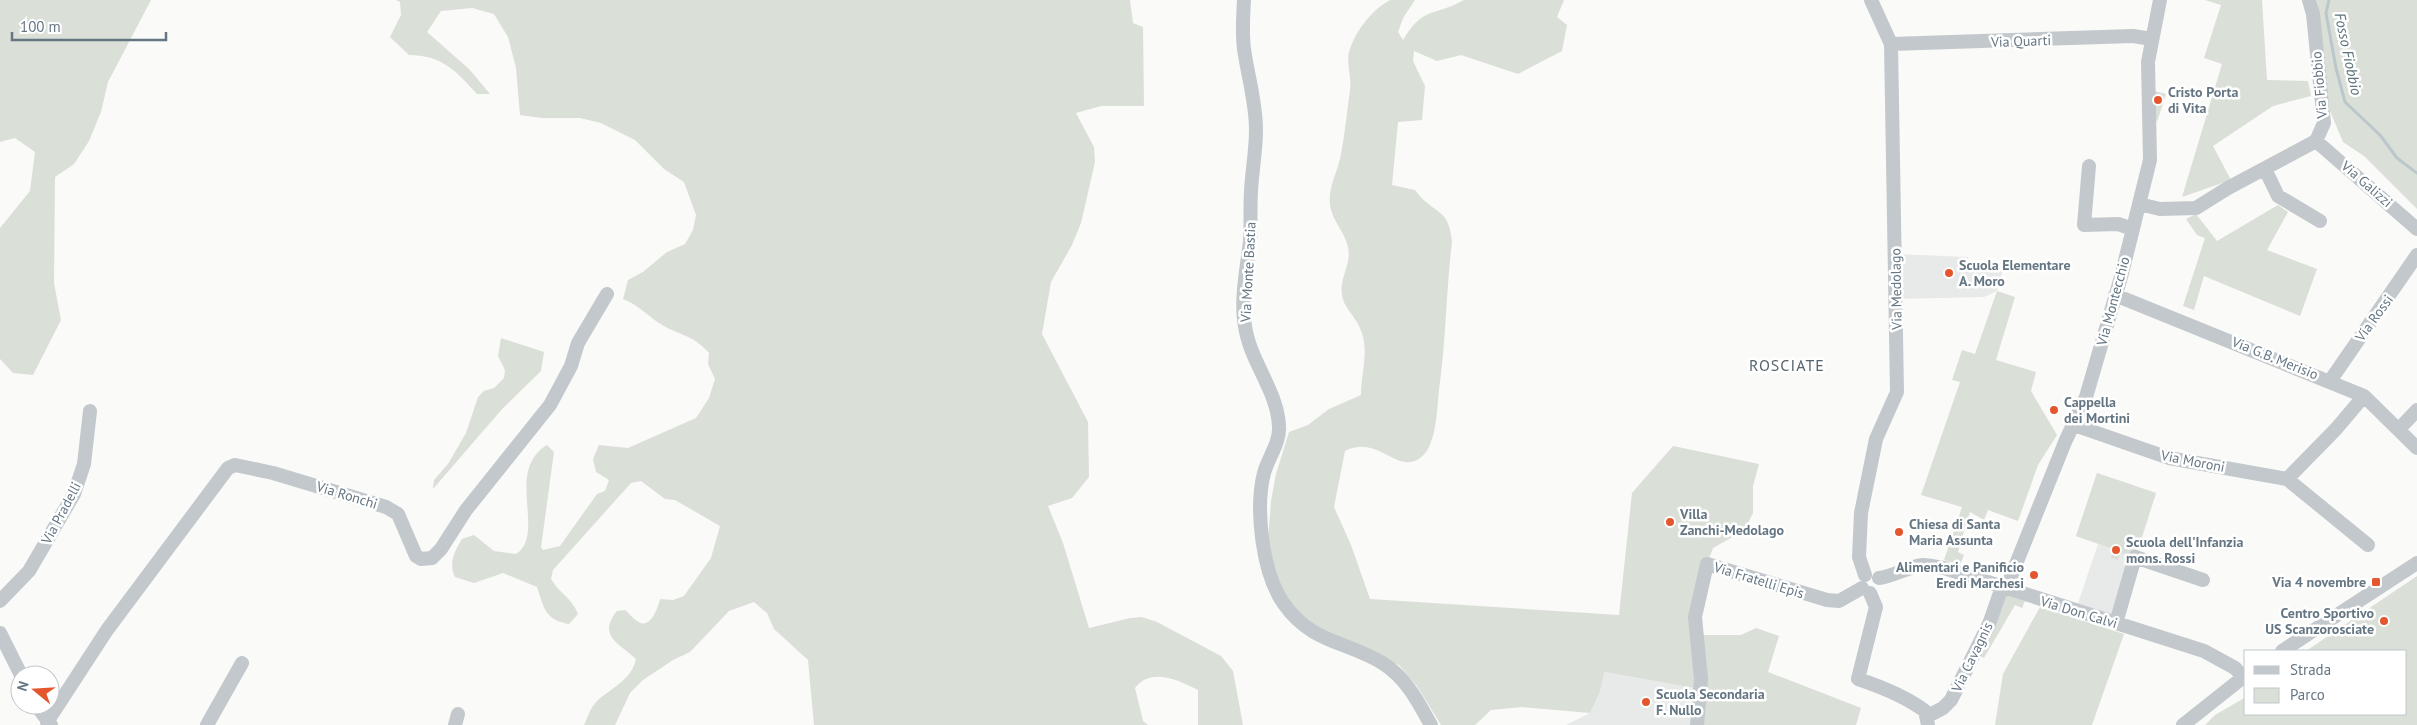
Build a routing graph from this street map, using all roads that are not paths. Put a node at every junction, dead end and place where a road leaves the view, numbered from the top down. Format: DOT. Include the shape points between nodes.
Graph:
graph roads {
  1 [pos="1244,0"];
  2 [pos="1871,0"];
  3 [pos="2160,0"];
  4 [pos="2309,0"];
  5 [pos="2152,39"];
  6 [pos="1890,44"];
  7 [pos="2316,141"];
  8 [pos="2089,166"];
  9 [pos="2264,169"];
  10 [pos="2139,204"];
  11 [pos="2320,221"];
  12 [pos="2132,229"];
  13 [pos="2417,229"];
  14 [pos="2417,254"];
  15 [pos="607,294"];
  16 [pos="2115,295"];
  17 [pos="2330,381"];
  18 [pos="2364,396"];
  19 [pos="2417,410"];
  20 [pos="90,411"];
  21 [pos="2074,425"];
  22 [pos="2399,429"];
  23 [pos="2417,448"];
  24 [pos="2287,479"];
  25 [pos="2368,545"];
  26 [pos="2417,562"];
  27 [pos="2203,580"];
  28 [pos="1869,583"];
  29 [pos="2004,588"];
  30 [pos="0,601"];
  31 [pos="2116,623"];
  32 [pos="0,632"];
  33 [pos="2284,650"];
  34 [pos="242,663"];
  35 [pos="16,665"];
  36 [pos="2244,675"];
  37 [pos="2244,677"];
  38 [pos="1928,721"];
  39 [pos="49,723"];
  40 [pos="207,725"];
  41 [pos="1431,725"];
  42 [pos="1697,725"];
  43 [pos="2183,725"];
  1 -- 41 [label="street, Via Monte Bastia" via="1244,49 1254,97 1256,131 1244,326 1278,409 1279,430 1264,473 1260,507 1266,561 1283,604 1301,622 1328,641 1374,659 1396,674 1408,686"];
  2 -- 6 [label="street, Via Medolago"];
  3 -- 5 [label="street, Via Montecchio"];
  4 -- 7 [label="street, Via Fiobbio" via="2324,124"];
  5 -- 6 [label="street, Via Quarti" via="2134,36"];
  5 -- 10 [label="street, Via Montecchio" via="2147,89 2150,160"];
  6 -- 28 [label="street, Via Medolago" via="1898,392 1876,439 1861,513 1859,557"];
  7 -- 9 [label="street"];
  7 -- 13 [label="street, Via Galizzi"];
  8 -- 12 [label="street" via="2084,225 2118,224"];
  9 -- 10 [label="street" via="2196,208 2160,209"];
  9 -- 11 [label="street" via="2278,196"];
  10 -- 12 [label="street, Via Montecchio"];
  12 -- 16 [label="street, Via Montecchio"];
  14 -- 17 [label="street, Via Rossi"];
  15 -- 39 [label="street, Via Ronchi" via="578,343 571,366 550,405 432,558 416,556 398,514 386,507 273,473 235,465 228,468 107,630"];
  16 -- 17 [label="street, Via G.B. Merisio"];
  16 -- 21 [label="street, Via Montecchio" via="2086,397"];
  17 -- 18 [label="street, Via G.B. Merisio"];
  18 -- 22 [label="street, Via G.B. Merisio"];
  18 -- 24 [label="street"];
  19 -- 22 [label="street"];
  20 -- 30 [label="street, Via Pradelli" via="84,464 74,494 29,571"];
  21 -- 24 [label="street, Via Moroni" via="2169,458"];
  21 -- 29 [label="street, Via Montecchio"];
  22 -- 23 [label="street, Via G.B. Merisio"];
  24 -- 25 [label="street, Via Moroni"];
  26 -- 33 [label="street"];
  27 -- 31 [label="street" via="2135,557"];
  28 -- 29 [label="street, Via Don Calvi" via="1924,565 1944,568"];
  28 -- 38 [label="street, Via Medolago" via="1876,606 1858,679 1910,700 1925,711"];
  28 -- 42 [label="street, Via Fratelli Epis" via="1839,600 1827,600 1706,564 1695,617 1701,679"];
  29 -- 31 [label="street, Via Don Calvi"];
  29 -- 38 [label="street, Via Cavagnis" via="1951,700"];
  31 -- 36 [label="street, Via Don Calvi" via="2204,651"];
  32 -- 35 [label="street"];
  34 -- 40 [label="street"];
  37 -- 43 [label="street"];
}
